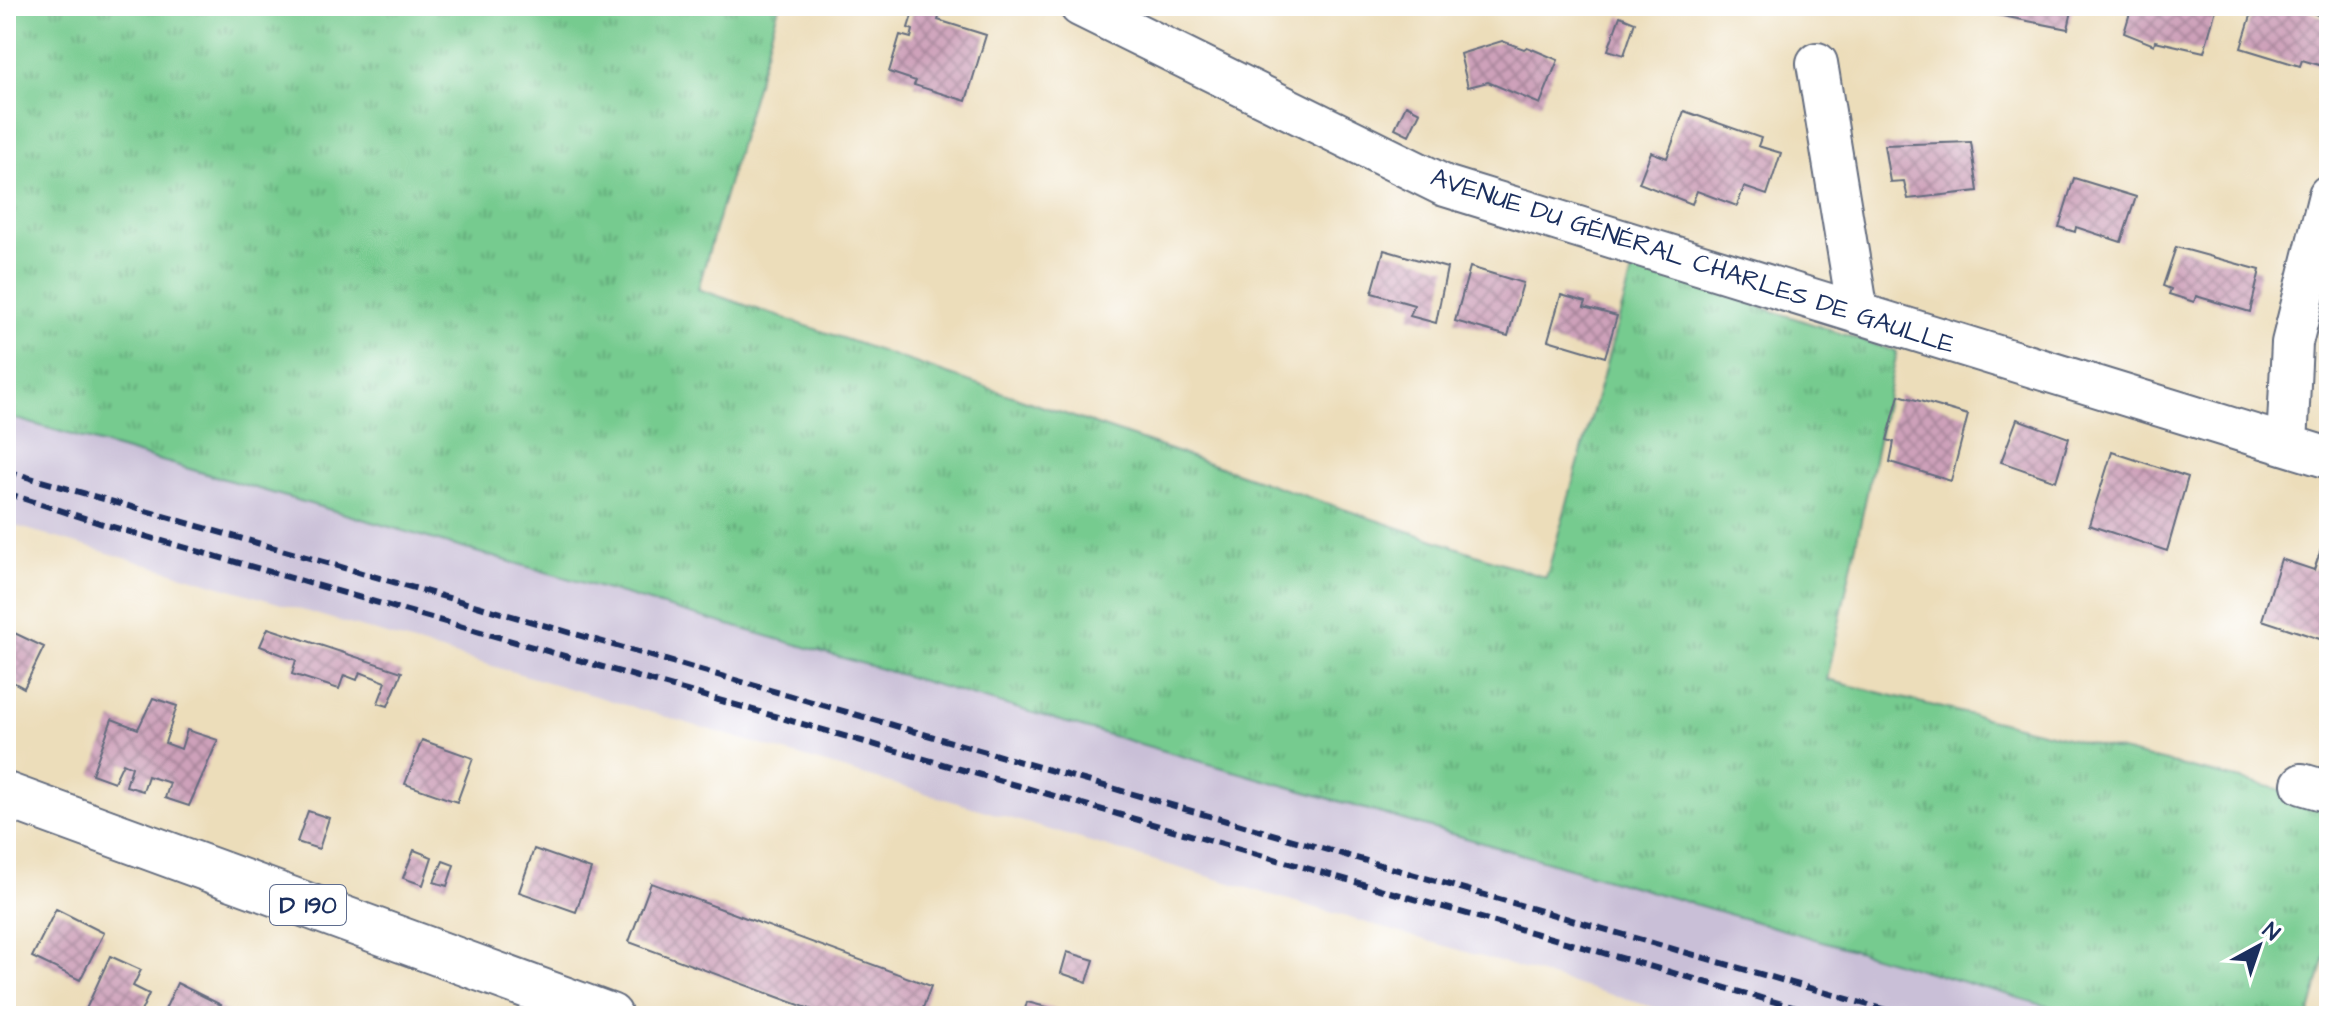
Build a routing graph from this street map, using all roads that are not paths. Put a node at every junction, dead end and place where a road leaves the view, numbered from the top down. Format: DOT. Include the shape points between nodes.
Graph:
graph roads {
  1 [pos="1080,6"];
  2 [pos="1817,63"];
  3 [pos="2329,195"];
  4 [pos="1858,313"];
  5 [pos="2287,445"];
  6 [pos="2329,458"];
  7 [pos="6,795"];
  8 [pos="6,820"];
  9 [pos="541,1016"];
  10 [pos="610,1016"];
  1 -- 4 [label="street, AVENUE DU GÉNÉRAL CHARLES DE GAULLE" via="1445,186"];
  2 -- 4 [label="street"];
  3 -- 5 [label="street" via="2292,343"];
  4 -- 5 [label="street, AVENUE DU GÉNÉRAL CHARLES DE GAULLE"];
  5 -- 6 [label="street, AVENUE DU GÉNÉRAL CHARLES DE GAULLE"];
  7 -- 10 [label="main road, D 190"];
  8 -- 9 [label="main road, D 190"];
}
